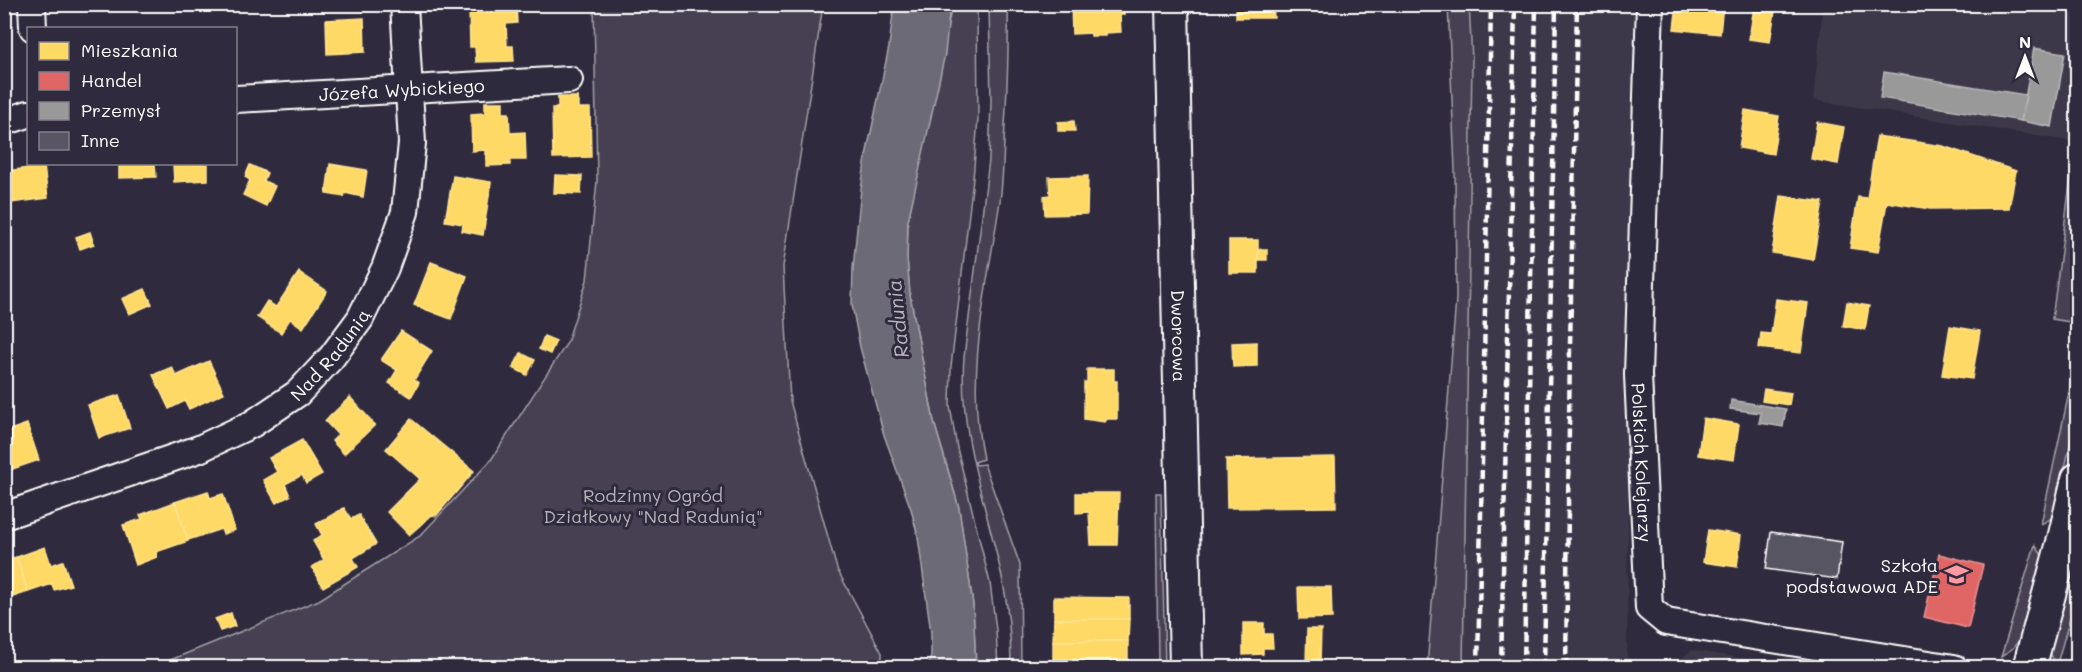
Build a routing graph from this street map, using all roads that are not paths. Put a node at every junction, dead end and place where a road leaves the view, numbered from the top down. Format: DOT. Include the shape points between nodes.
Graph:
graph roads {
  1 [pos="32,4"];
  2 [pos="404,4"];
  3 [pos="1172,4"];
  4 [pos="1650,4"];
  5 [pos="33,27"];
  6 [pos="569,80"];
  7 [pos="408,89"];
  8 [pos="237,99"];
  9 [pos="27,114"];
  10 [pos="4,122"];
  11 [pos="2078,479"];
  12 [pos="4,516"];
  13 [pos="1186,668"];
  14 [pos="1954,668"];
  15 [pos="2029,668"];
  1 -- 5 [label="street"];
  2 -- 7 [label="street, Nad Radunią"];
  3 -- 13 [label="street, Dworcowa"];
  4 -- 14 [label="street, Polskich Kolejarzy" via="1638,375 1649,608 1666,622"];
  6 -- 7 [label="street, Józefa Wybickiego"];
  7 -- 8 [label="street, Józefa Wybickiego"];
  7 -- 12 [label="street, Nad Radunią" via="412,143 405,212 385,268 360,319 298,393 252,424 199,449"];
  9 -- 10 [label="street"];
  11 -- 15 [label="street"];
}
